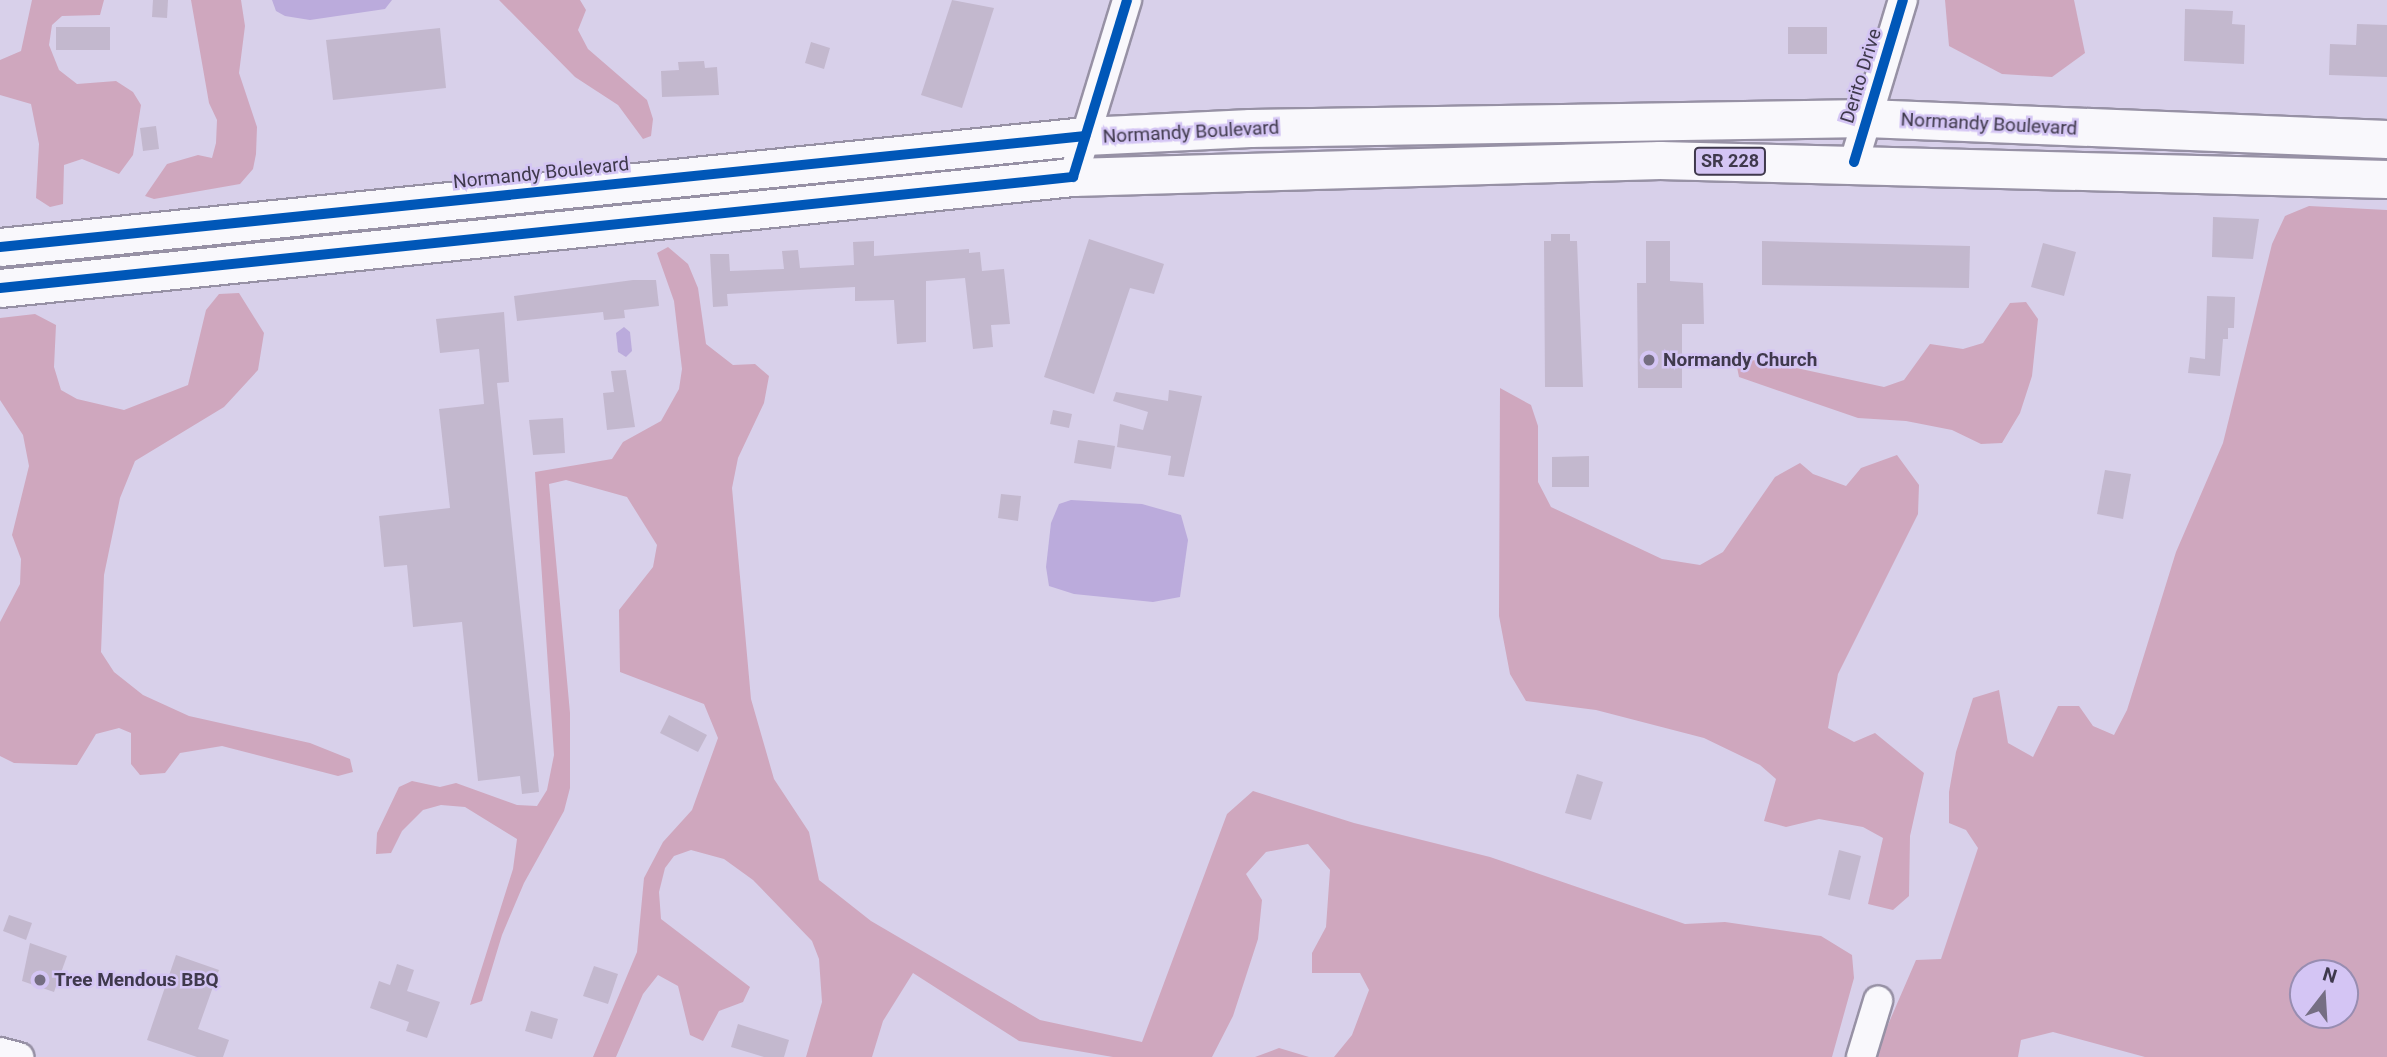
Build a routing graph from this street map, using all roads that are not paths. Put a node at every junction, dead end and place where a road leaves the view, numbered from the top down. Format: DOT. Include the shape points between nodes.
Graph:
graph roads {
  1 [pos="1127,0"];
  2 [pos="1903,0"];
  3 [pos="1866,118"];
  4 [pos="1464,125"];
  5 [pos="2228,134"];
  6 [pos="1085,136"];
  7 [pos="2387,139"];
  8 [pos="1854,162"];
  9 [pos="1468,165"];
  10 [pos="2229,174"];
  11 [pos="1073,177"];
  12 [pos="2387,179"];
  13 [pos="219,223"];
  14 [pos="60,240"];
  15 [pos="0,247"];
  16 [pos="224,263"];
  17 [pos="0,278"];
  18 [pos="0,288"];
  19 [pos="1878,1001"];
  20 [pos="0,1052"];
  21 [pos="19,1057"];
  22 [pos="1861,1057"];
  1 -- 6 [label="street"];
  2 -- 3 [label="street, Derito Drive"];
  3 -- 4 [label="main road, Normandy Boulevard / SR 228"];
  3 -- 5 [label="main road, Normandy Boulevard / SR 228"];
  3 -- 8 [label="street, Derito Drive"];
  4 -- 6 [label="main road, Normandy Boulevard / SR 228"];
  4 -- 9 [label="main road"];
  5 -- 7 [label="main road, Normandy Boulevard / SR 228"];
  5 -- 10 [label="main road"];
  6 -- 11 [label="street"];
  6 -- 13 [label="main road, Normandy Boulevard / SR 228"];
  8 -- 9 [label="main road, Normandy Boulevard / SR 228"];
  8 -- 10 [label="main road, Normandy Boulevard / SR 228"];
  9 -- 11 [label="main road, Normandy Boulevard / SR 228"];
  10 -- 12 [label="main road, Normandy Boulevard / SR 228"];
  11 -- 16 [label="main road, Normandy Boulevard / SR 228"];
  13 -- 14 [label="main road, Normandy Boulevard / SR 228"];
  13 -- 16 [label="main road"];
  14 -- 15 [label="main road, Normandy Boulevard / SR 228"];
  14 -- 17 [label="main road" via="26,256"];
  16 -- 18 [label="main road, Normandy Boulevard / SR 228"];
  19 -- 22 [label="street"];
  20 -- 21 [label="street"];
}
